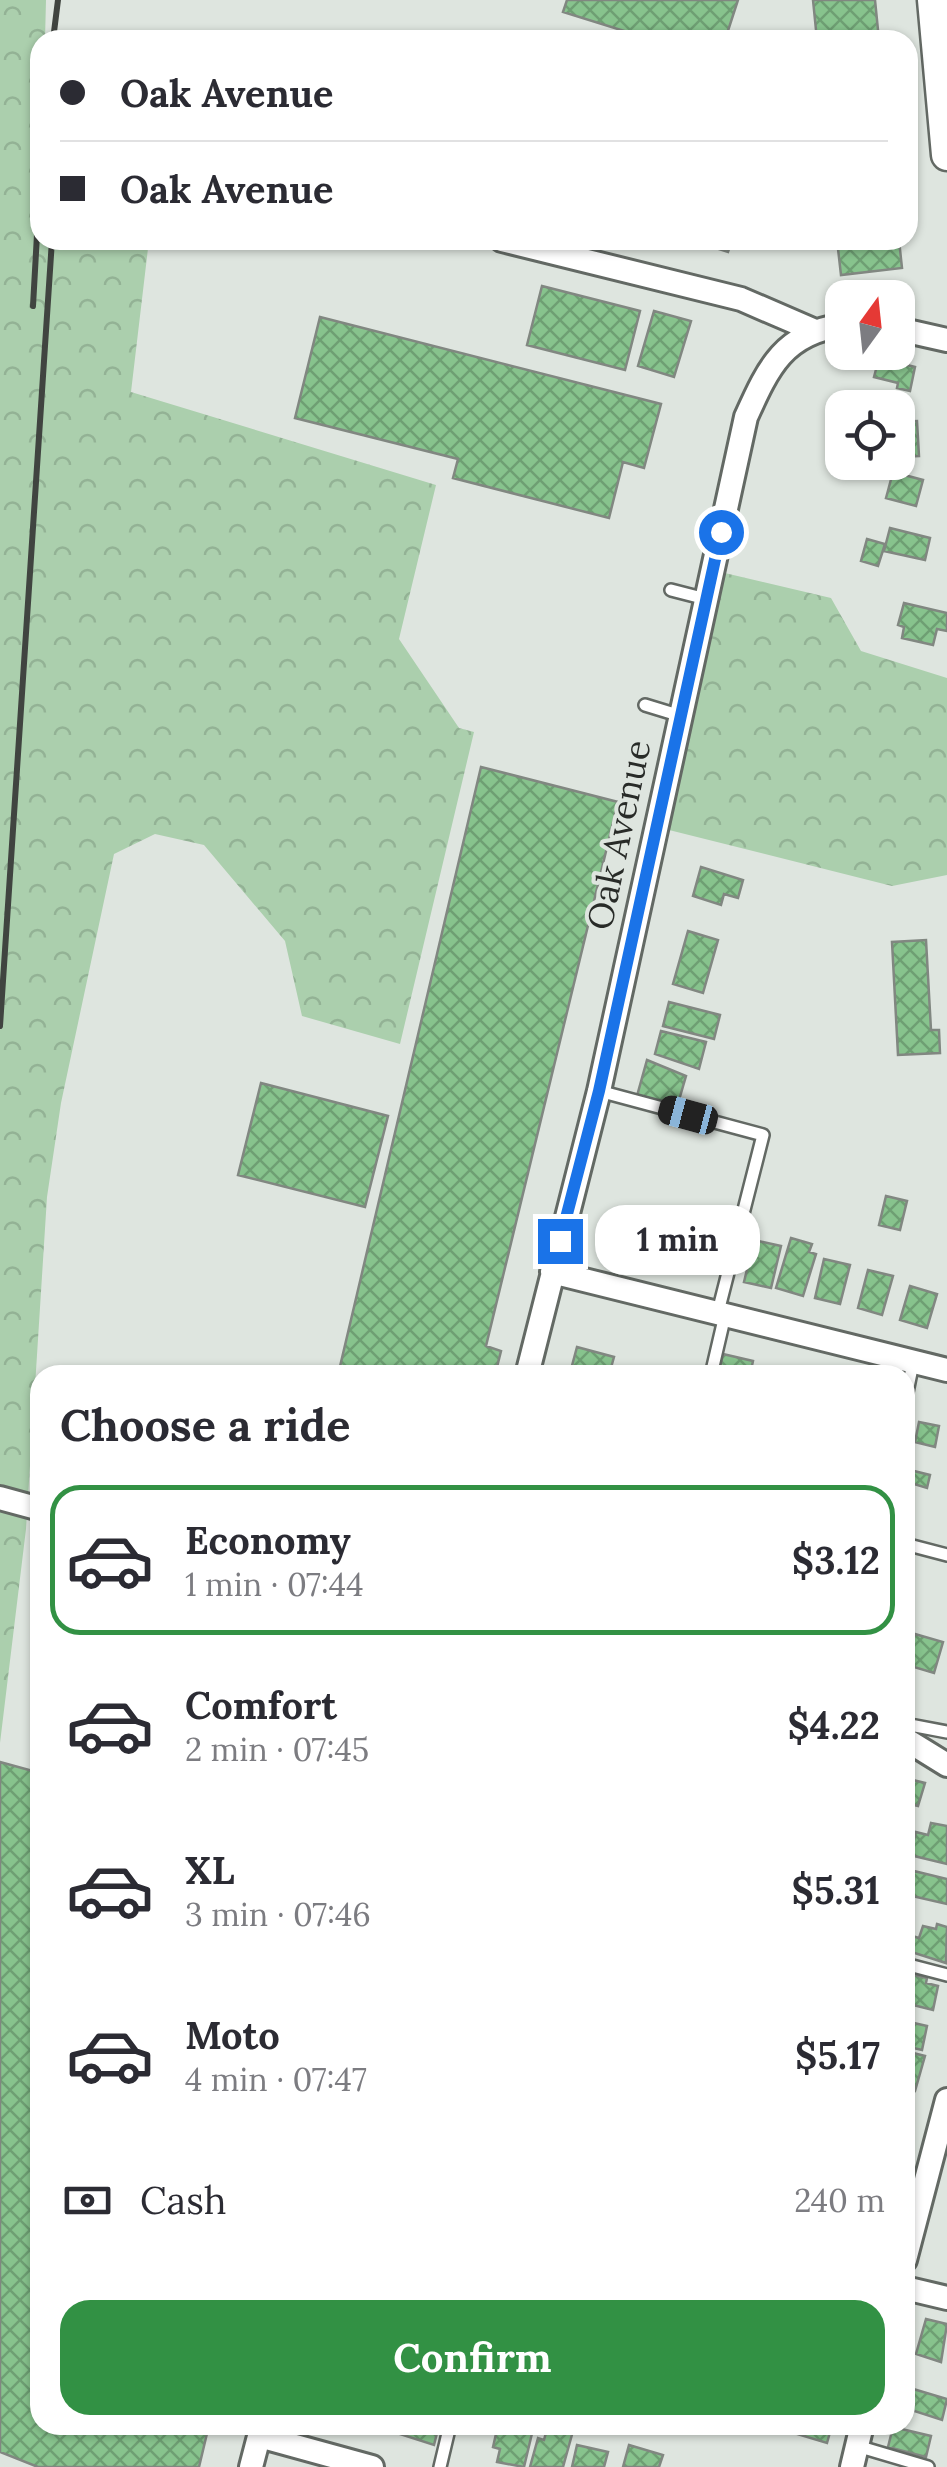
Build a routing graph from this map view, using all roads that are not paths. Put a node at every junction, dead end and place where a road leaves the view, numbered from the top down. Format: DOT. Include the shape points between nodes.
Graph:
graph roads {
  1 [pos="933,0"];
  2 [pos="947,153"];
  3 [pos="543,250"];
  4 [pos="825,328"];
  5 [pos="813,330"];
  6 [pos="915,332"];
  7 [pos="947,340"];
  8 [pos="672,590"];
  9 [pos="706,599"];
  10 [pos="645,705"];
  11 [pos="681,716"];
  12 [pos="599,1091"];
  13 [pos="552,1272"];
  14 [pos="721,1314"];
  15 [pos="913,1362"];
  16 [pos="529,1365"];
  17 [pos="713,1365"];
  18 [pos="912,1365"];
  19 [pos="947,1370"];
  20 [pos="0,1498"];
  21 [pos="30,1506"];
  22 [pos="915,1546"];
  23 [pos="947,1554"];
  24 [pos="915,1726"];
  25 [pos="947,1732"];
  26 [pos="915,1745"];
  27 [pos="947,1765"];
  28 [pos="915,1967"];
  29 [pos="947,1975"];
  30 [pos="945,2114"];
  31 [pos="915,2224"];
  32 [pos="915,2290"];
  33 [pos="947,2298"];
  34 [pos="259,2435"];
  35 [pos="272,2435"];
  36 [pos="448,2435"];
  37 [pos="857,2446"];
  38 [pos="252,2467"];
  39 [pos="372,2467"];
  40 [pos="440,2467"];
  41 [pos="928,2467"];
  1 -- 2 [label="main road"];
  3 -- 5 [label="street" via="741,299"];
  4 -- 5 [label="street"];
  5 -- 9 [label="street, Oak Avenue" via="784,350 746,417"];
  6 -- 7 [label="street"];
  8 -- 9 [label="lane"];
  9 -- 11 [label="street, Oak Avenue"];
  10 -- 11 [label="lane"];
  11 -- 12 [label="street, Oak Avenue"];
  12 -- 13 [label="street, Oak Avenue"];
  12 -- 14 [label="lane" via="763,1136"];
  13 -- 14 [label="street"];
  13 -- 16 [label="street, Oak Avenue"];
  14 -- 15 [label="street"];
  14 -- 17 [label="lane"];
  15 -- 18 [label="lane"];
  15 -- 19 [label="street"];
  20 -- 21 [label="street"];
  22 -- 23 [label="lane"];
  24 -- 25 [label="lane"];
  26 -- 27 [label="street"];
  28 -- 29 [label="lane"];
  30 -- 31 [label="street"];
  32 -- 33 [label="street"];
  34 -- 38 [label="street"];
  35 -- 39 [label="street"];
  36 -- 40 [label="lane"];
  37 -- 41 [label="lane"];
}
